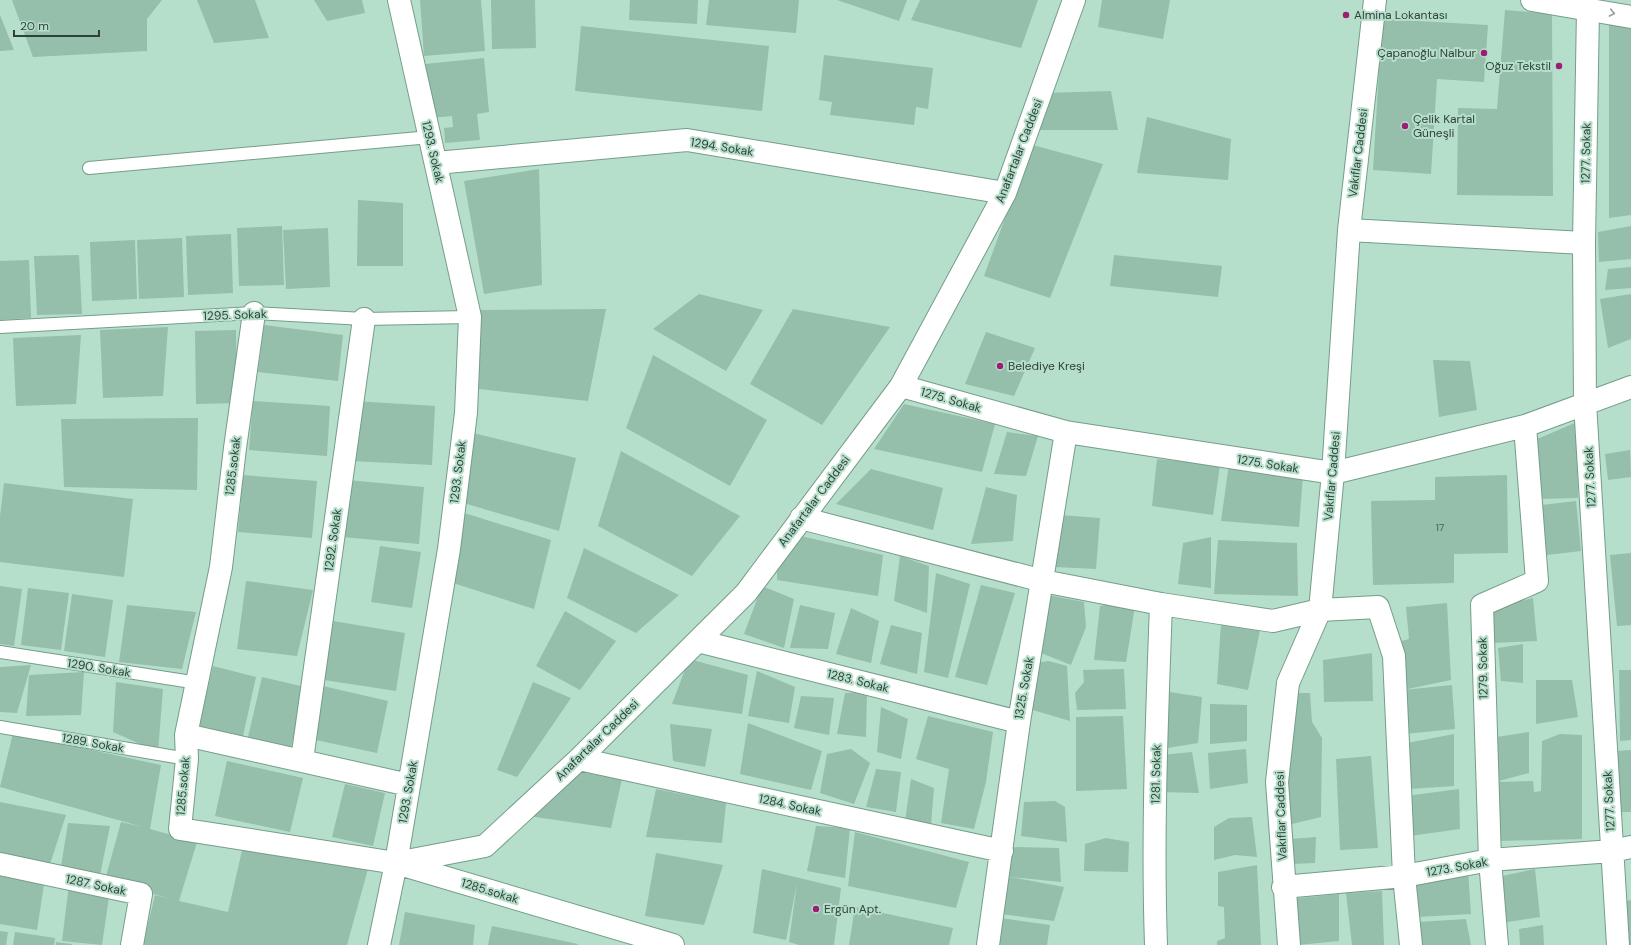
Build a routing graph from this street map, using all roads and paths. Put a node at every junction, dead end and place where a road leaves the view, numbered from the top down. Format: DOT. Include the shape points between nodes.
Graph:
graph roads {
  1 [pos="399,0"];
  2 [pos="1074,0"];
  3 [pos="1375,0"];
  4 [pos="1532,0"];
  5 [pos="1588,9"];
  6 [pos="1631,17"];
  7 [pos="430,137"];
  8 [pos="436,163"];
  9 [pos="89,168"];
  10 [pos="1005,193"];
  11 [pos="1349,230"];
  12 [pos="1584,243"];
  13 [pos="254,313"];
  14 [pos="470,317"];
  15 [pos="364,319"];
  16 [pos="0,327"];
  17 [pos="901,386"];
  18 [pos="1631,387"];
  19 [pos="1585,403"];
  20 [pos="1525,426"];
  21 [pos="1066,432"];
  22 [pos="1333,474"];
  23 [pos="801,518"];
  24 [pos="1043,581"];
  25 [pos="1161,604"];
  26 [pos="1320,610"];
  27 [pos="698,641"];
  28 [pos="0,652"];
  29 [pos="198,683"];
  30 [pos="1019,722"];
  31 [pos="0,727"];
  32 [pos="186,735"];
  33 [pos="187,759"];
  34 [pos="579,759"];
  35 [pos="302,760"];
  36 [pos="409,785"];
  37 [pos="1621,849"];
  38 [pos="1002,851"];
  39 [pos="1490,860"];
  40 [pos="396,863"];
  41 [pos="0,864"];
  42 [pos="1404,876"];
  43 [pos="1283,887"];
  44 [pos="132,945"];
  45 [pos="379,945"];
  46 [pos="673,945"];
  47 [pos="988,945"];
  48 [pos="1156,945"];
  49 [pos="1289,945"];
  50 [pos="1411,945"];
  51 [pos="1497,945"];
  52 [pos="1618,945"];
  1 -- 7 [label="street, 1293. Sokak"];
  2 -- 10 [label="street, Anafartalar Caddesi"];
  3 -- 11 [label="street, Vakıflar Caddesi"];
  4 -- 5 [label="street"];
  5 -- 6 [label="street, one-way"];
  5 -- 12 [label="street, 1277. Sokak"];
  7 -- 8 [label="street, 1293. Sokak"];
  7 -- 9 [label="lane"];
  8 -- 10 [label="street, 1294. Sokak" via="687,140"];
  8 -- 14 [label="street, 1293. Sokak"];
  10 -- 17 [label="street, Anafartalar Caddesi"];
  11 -- 12 [label="street"];
  11 -- 22 [label="street, Vakıflar Caddesi"];
  12 -- 19 [label="street, 1277. Sokak"];
  13 -- 15 [label="lane, 1295. Sokak"];
  13 -- 16 [label="lane, 1295. Sokak"];
  13 -- 29 [label="street, 1285.sokak" via="221,567"];
  14 -- 15 [label="lane, 1295. Sokak"];
  14 -- 36 [label="street, 1293. Sokak" via="466,412 449,549"];
  15 -- 35 [label="street, 1292. Sokak"];
  17 -- 21 [label="street, 1275. Sokak"];
  17 -- 23 [label="street, Anafartalar Caddesi"];
  18 -- 19 [label="street, 1275. Sokak"];
  19 -- 20 [label="street, 1275. Sokak"];
  19 -- 37 [label="street, 1277. Sokak"];
  20 -- 22 [label="street, 1275. Sokak"];
  20 -- 39 [label="street, 1279. Sokak" via="1536,581 1482,605"];
  21 -- 22 [label="street, 1275. Sokak"];
  21 -- 24 [label="street, 1325. Sokak"];
  22 -- 26 [label="street, Vakıflar Caddesi"];
  23 -- 24 [label="street"];
  23 -- 27 [label="street, Anafartalar Caddesi" via="746,593"];
  24 -- 25 [label="street"];
  24 -- 30 [label="street, 1325. Sokak"];
  25 -- 26 [label="street" via="1273,621"];
  25 -- 48 [label="street, 1281. Sokak" via="1156,754"];
  26 -- 42 [label="street" via="1378,607 1394,656"];
  26 -- 43 [label="street, Vakıflar Caddesi" via="1288,683 1277,782"];
  27 -- 30 [label="street, 1283. Sokak"];
  27 -- 34 [label="street, Anafartalar Caddesi"];
  28 -- 29 [label="lane, 1290. Sokak"];
  29 -- 32 [label="street, 1285.sokak"];
  30 -- 38 [label="street, 1325. Sokak"];
  31 -- 33 [label="lane, 1289. Sokak"];
  32 -- 33 [label="street, 1285.sokak"];
  32 -- 35 [label="street"];
  33 -- 40 [label="street, 1285.sokak" via="180,829"];
  34 -- 38 [label="street, 1284. Sokak"];
  34 -- 40 [label="street, Anafartalar Caddesi" via="485,846"];
  35 -- 36 [label="street"];
  36 -- 40 [label="street, 1293. Sokak"];
  37 -- 39 [label="street, 1273. Sokak"];
  37 -- 52 [label="street, 1277. Sokak"];
  38 -- 47 [label="street, 1325. Sokak"];
  39 -- 42 [label="street, 1273. Sokak"];
  39 -- 51 [label="street, 1279. Sokak"];
  40 -- 45 [label="street, 1293. Sokak"];
  40 -- 46 [label="street, 1285.sokak"];
  41 -- 44 [label="street, 1287. Sokak" via="141,894"];
  42 -- 43 [label="street, 1273. Sokak"];
  42 -- 50 [label="street"];
  43 -- 49 [label="street, Vakıflar Caddesi"];
}
